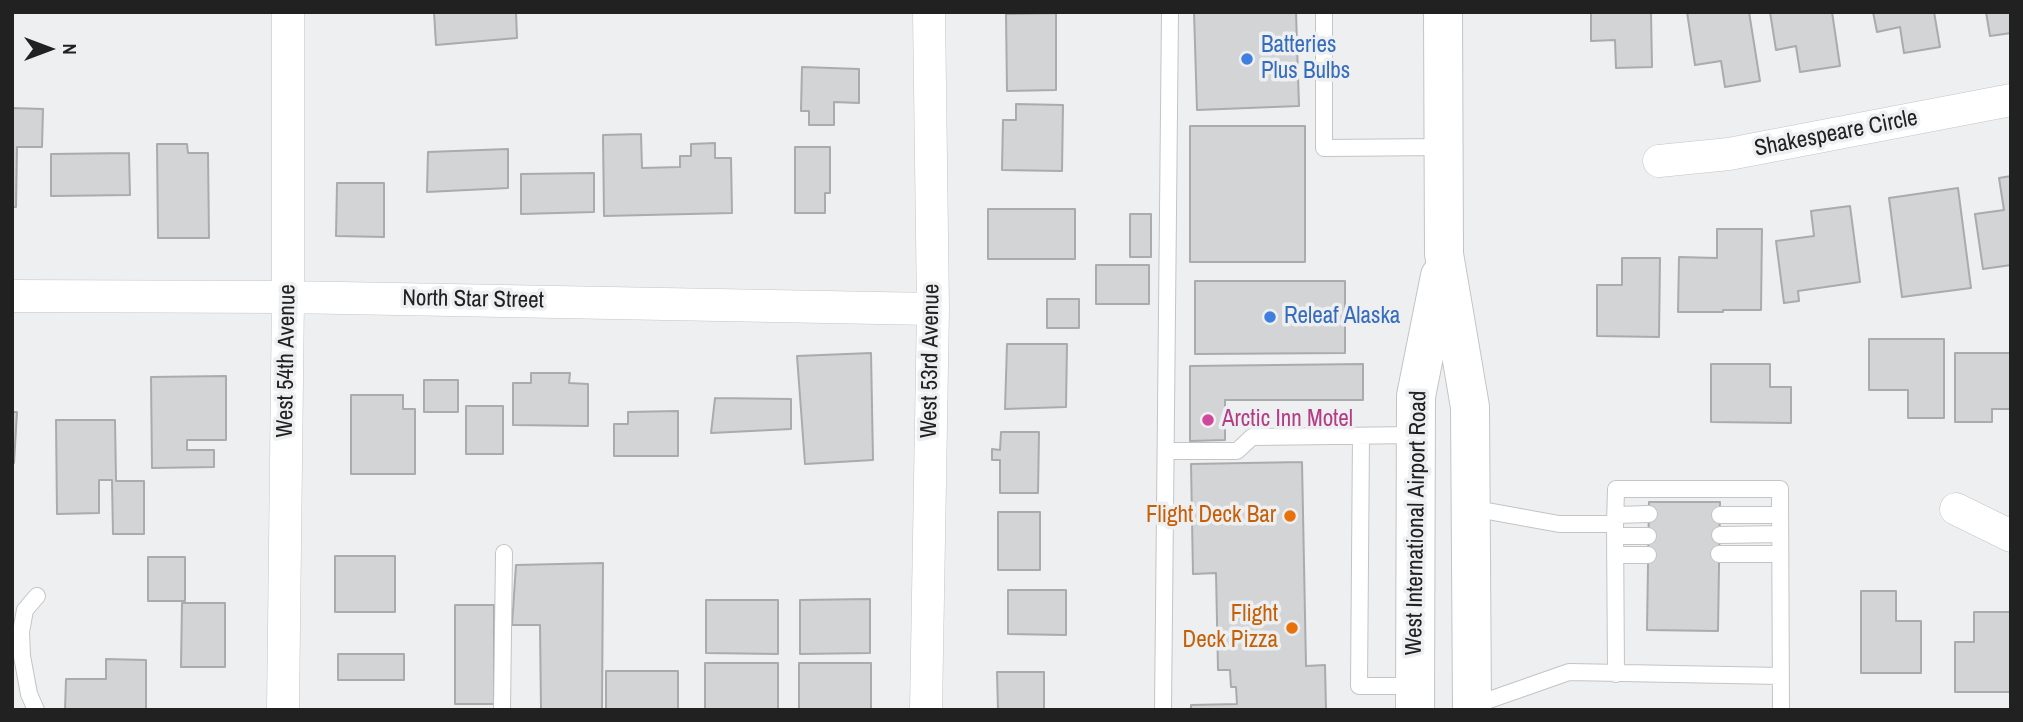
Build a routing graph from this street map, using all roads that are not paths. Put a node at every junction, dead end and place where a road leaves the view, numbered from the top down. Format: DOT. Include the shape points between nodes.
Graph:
graph roads {
  1 [pos="288,12"];
  2 [pos="929,12"];
  3 [pos="1170,12"];
  4 [pos="1324,12"];
  5 [pos="1443,12"];
  6 [pos="2011,100"];
  7 [pos="1445,147"];
  8 [pos="1660,161"];
  9 [pos="1444,254"];
  10 [pos="12,296"];
  11 [pos="288,297"];
  12 [pos="933,309"];
  13 [pos="1361,436"];
  14 [pos="1416,436"];
  15 [pos="1174,451"];
  16 [pos="1470,508"];
  17 [pos="1956,509"];
  18 [pos="1649,514"];
  19 [pos="1780,515"];
  20 [pos="1720,516"];
  21 [pos="1616,525"];
  22 [pos="1780,534"];
  23 [pos="1720,535"];
  24 [pos="1648,536"];
  25 [pos="2011,536"];
  26 [pos="503,553"];
  27 [pos="1719,554"];
  28 [pos="1780,554"];
  29 [pos="1615,555"];
  30 [pos="1648,555"];
  31 [pos="37,596"];
  32 [pos="1616,674"];
  33 [pos="1782,676"];
  34 [pos="1415,698"];
  35 [pos="1472,708"];
  36 [pos="36,710"];
  37 [pos="283,710"];
  38 [pos="502,710"];
  39 [pos="926,710"];
  40 [pos="1163,710"];
  41 [pos="1781,710"];
  1 -- 11 [label="street, West 54th Avenue"];
  2 -- 12 [label="street, West 53rd Avenue"];
  3 -- 40 [label="lane"];
  4 -- 7 [label="lane" via="1324,148"];
  5 -- 7 [label="main road, West International Airport Road"];
  6 -- 8 [label="street, Shakespeare Circle" via="1729,154"];
  7 -- 9 [label="main road, West International Airport Road"];
  9 -- 14 [label="main road, West International Airport Road" via="1416,396"];
  9 -- 16 [label="main road, West International Airport Road" via="1470,407"];
  10 -- 11 [label="street, North Star Street"];
  11 -- 12 [label="street, North Star Street"];
  11 -- 37 [label="street, West 54th Avenue"];
  12 -- 39 [label="street, West 53rd Avenue"];
  13 -- 14 [label="lane"];
  13 -- 15 [label="lane" via="1252,437 1237,451"];
  13 -- 34 [label="lane" via="1359,686"];
  14 -- 34 [label="main road, West International Airport Road"];
  16 -- 21 [label="lane" via="1559,524"];
  16 -- 35 [label="main road, West International Airport Road"];
  17 -- 25 [label="street"];
  18 -- 21 [label="lane"];
  19 -- 20 [label="lane"];
  19 -- 21 [label="lane" via="1780,489 1616,489"];
  19 -- 22 [label="lane"];
  21 -- 24 [label="lane"];
  21 -- 29 [label="lane"];
  22 -- 23 [label="lane"];
  22 -- 28 [label="lane"];
  26 -- 38 [label="lane"];
  27 -- 28 [label="lane"];
  28 -- 33 [label="lane"];
  29 -- 30 [label="lane"];
  29 -- 32 [label="lane"];
  31 -- 36 [label="lane" via="25,610 21,632 29,694"];
  32 -- 33 [label="lane"];
  32 -- 35 [label="lane" via="1569,672"];
  33 -- 41 [label="lane"];
}
